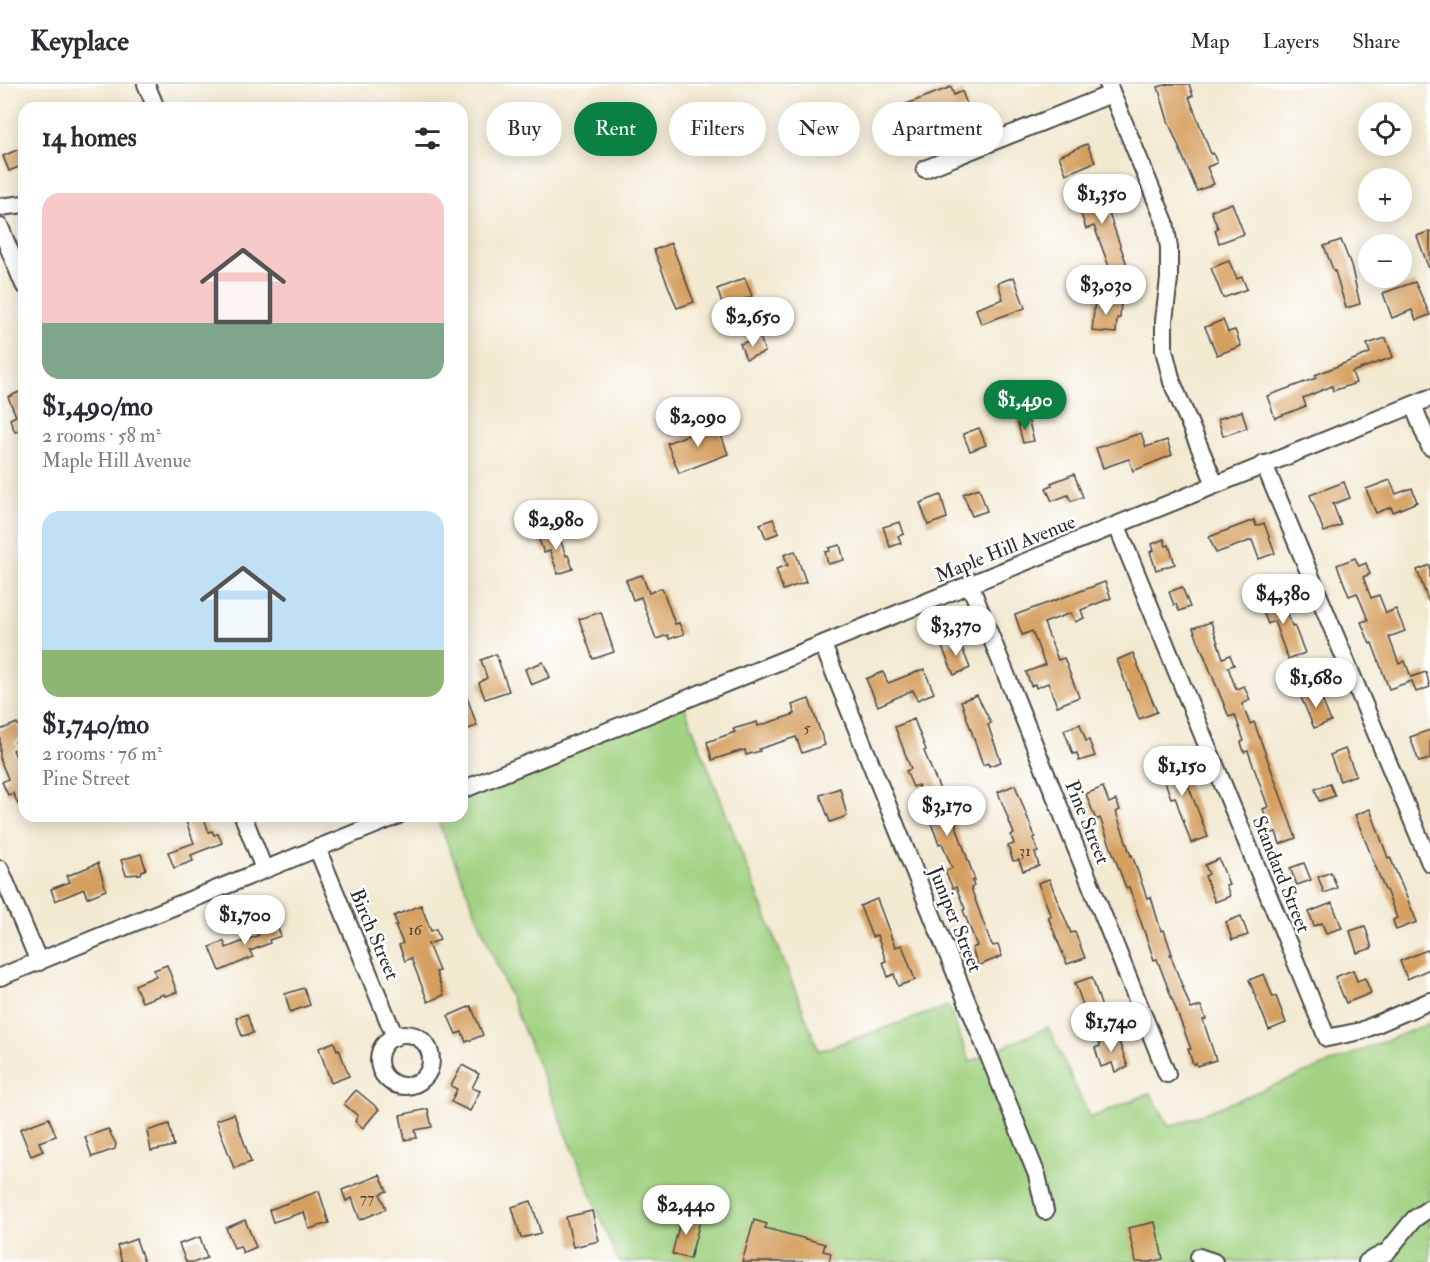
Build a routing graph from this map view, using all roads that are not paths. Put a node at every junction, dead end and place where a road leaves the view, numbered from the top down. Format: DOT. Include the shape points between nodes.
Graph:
graph roads {
  1 [pos="146,84"];
  2 [pos="1110,89"];
  3 [pos="154,102"];
  4 [pos="925,169"];
  5 [pos="18,205"];
  6 [pos="0,207"];
  7 [pos="0,227"];
  8 [pos="18,270"];
  9 [pos="1430,398"];
  10 [pos="1413,405"];
  11 [pos="1430,447"];
  12 [pos="1264,464"];
  13 [pos="1215,484"];
  14 [pos="1117,526"];
  15 [pos="970,585"];
  16 [pos="823,645"];
  17 [pos="468,788"];
  18 [pos="245,822"];
  19 [pos="382,822"];
  20 [pos="316,848"];
  21 [pos="1430,863"];
  22 [pos="264,868"];
  23 [pos="0,869"];
  24 [pos="39,962"];
  25 [pos="0,977"];
  26 [pos="1430,1001"];
  27 [pos="395,1037"];
  28 [pos="1167,1074"];
  29 [pos="1430,1208"];
  30 [pos="1045,1210"];
  31 [pos="1367,1262"];
  1 -- 3 [label="street"];
  2 -- 4 [label="street"];
  2 -- 13 [label="street" via="1165,222 1169,268 1164,350"];
  5 -- 6 [label="street"];
  7 -- 8 [label="street"];
  9 -- 10 [label="street, Maple Hill Avenue"];
  10 -- 11 [label="street"];
  10 -- 12 [label="street, Maple Hill Avenue"];
  12 -- 13 [label="street, Maple Hill Avenue"];
  12 -- 21 [label="street"];
  13 -- 14 [label="street, Maple Hill Avenue"];
  14 -- 15 [label="street, Maple Hill Avenue"];
  14 -- 26 [label="street, Standard Street" via="1327,1038 1361,1031"];
  15 -- 16 [label="street, Maple Hill Avenue"];
  15 -- 28 [label="street, Pine Street"];
  16 -- 17 [label="street, Maple Hill Avenue"];
  16 -- 30 [label="street, Juniper Street" via="1037,1175"];
  18 -- 22 [label="street"];
  19 -- 20 [label="street"];
  20 -- 22 [label="street"];
  20 -- 27 [label="street, Birch Street"];
  22 -- 24 [label="street"];
  23 -- 24 [label="street"];
  24 -- 25 [label="street"];
  29 -- 31 [label="street" via="1414,1219 1387,1252"];
}
